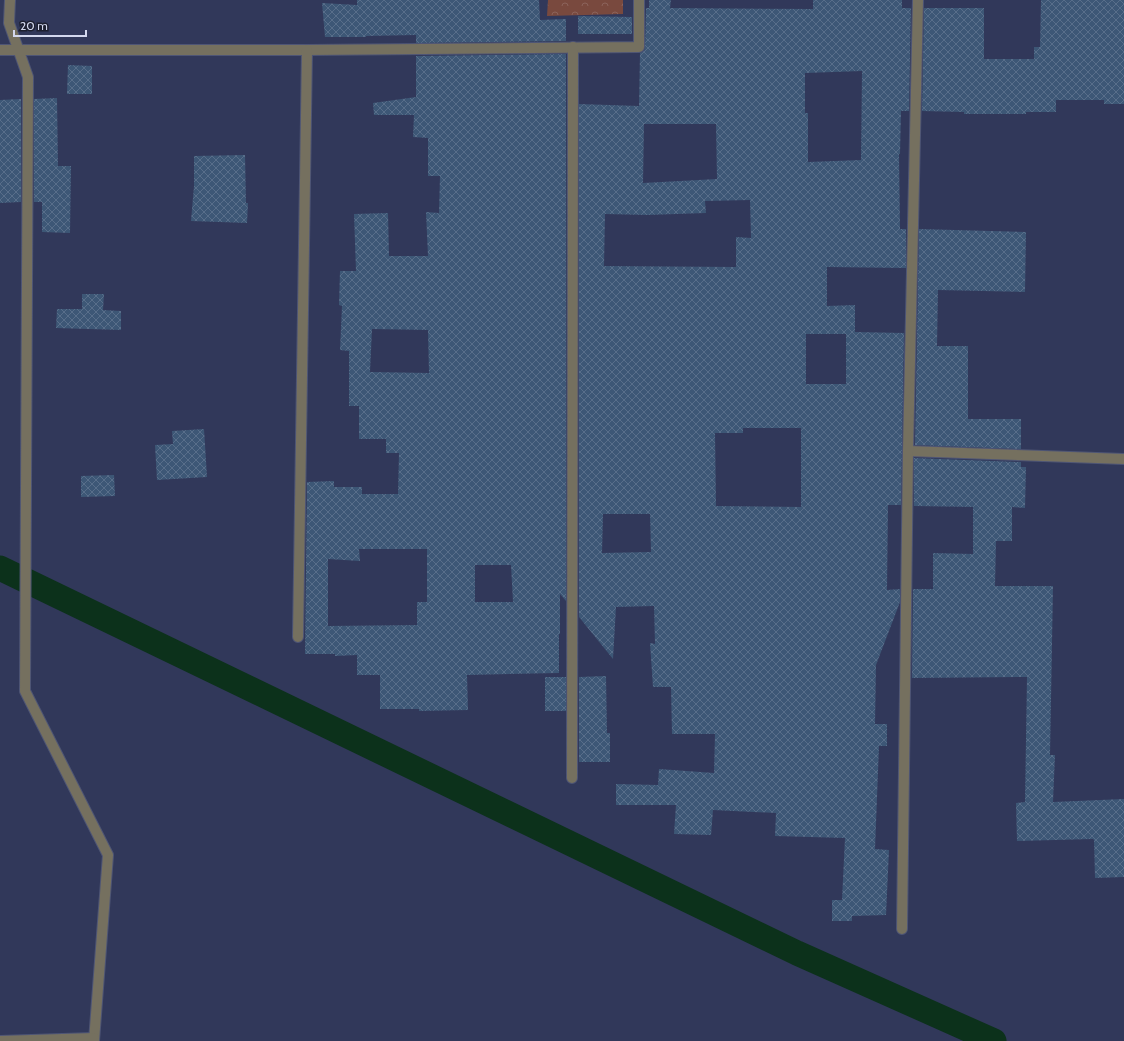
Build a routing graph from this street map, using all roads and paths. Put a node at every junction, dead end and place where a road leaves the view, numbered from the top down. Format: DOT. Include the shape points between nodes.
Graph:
graph roads {
  1 [pos="10,0"];
  2 [pos="639,0"];
  3 [pos="918,0"];
  4 [pos="572,47"];
  5 [pos="0,50"];
  6 [pos="18,50"];
  7 [pos="307,50"];
  8 [pos="908,451"];
  9 [pos="1124,460"];
  10 [pos="298,637"];
  11 [pos="572,778"];
  12 [pos="902,929"];
  13 [pos="94,1040"];
  14 [pos="0,1041"];
  1 -- 6 [label="street" via="9,23"];
  2 -- 4 [label="street" via="639,47"];
  3 -- 8 [label="street"];
  4 -- 7 [label="street"];
  4 -- 11 [label="street"];
  5 -- 6 [label="street"];
  6 -- 7 [label="street"];
  6 -- 13 [label="street" via="28,76 25,691 108,855"];
  7 -- 10 [label="street"];
  8 -- 9 [label="street"];
  8 -- 12 [label="street"];
  13 -- 14 [label="street"];
}
